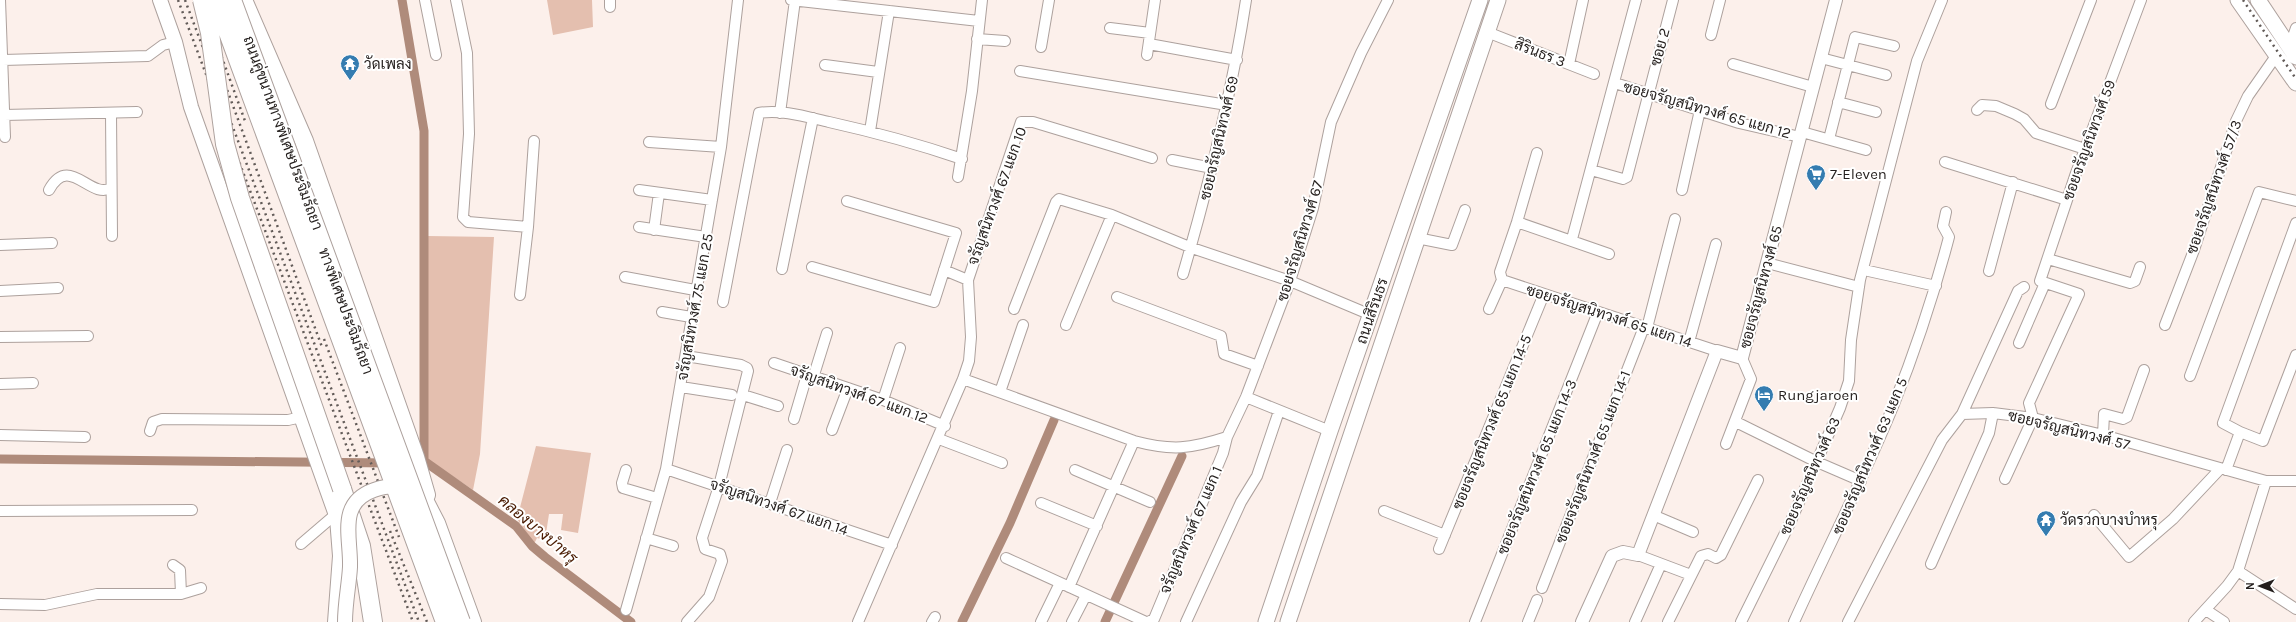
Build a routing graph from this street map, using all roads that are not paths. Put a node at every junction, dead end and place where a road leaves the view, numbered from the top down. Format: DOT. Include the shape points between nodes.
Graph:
graph roads {
  1 [pos="0,0"];
  2 [pos="160,0"];
  3 [pos="202,0"];
  4 [pos="216,0"];
  5 [pos="233,0"];
  6 [pos="243,0"];
  7 [pos="425,0"];
  8 [pos="456,0"];
  9 [pos="738,0"];
  10 [pos="791,0"];
  11 [pos="795,0"];
  12 [pos="982,0"];
  13 [pos="1049,0"];
  14 [pos="1156,0"];
  15 [pos="1246,0"];
  16 [pos="1388,0"];
  17 [pos="1480,0"];
  18 [pos="1498,0"];
  19 [pos="1583,0"];
  20 [pos="1636,0"];
  21 [pos="1673,0"];
  22 [pos="1720,0"];
  23 [pos="1836,0"];
  24 [pos="1942,0"];
  25 [pos="2091,0"];
  26 [pos="2141,0"];
  27 [pos="2238,0"];
  28 [pos="2258,0"];
  29 [pos="889,11"];
  30 [pos="979,21"];
  31 [pos="1110,28"];
  32 [pos="2296,28"];
  33 [pos="1487,32"];
  34 [pos="1150,33"];
  35 [pos="1711,35"];
  36 [pos="977,39"];
  37 [pos="1005,41"];
  38 [pos="174,42"];
  39 [pos="1149,44"];
  40 [pos="1894,46"];
  41 [pos="1041,47"];
  42 [pos="2292,52"];
  43 [pos="436,55"];
  44 [pos="1147,55"];
  45 [pos="2276,56"];
  46 [pos="1821,58"];
  47 [pos="3,60"];
  48 [pos="1237,60"];
  49 [pos="1569,64"];
  50 [pos="1733,64"];
  51 [pos="825,65"];
  52 [pos="1848,65"];
  53 [pos="1020,71"];
  54 [pos="878,72"];
  55 [pos="1594,74"];
  56 [pos="1886,75"];
  57 [pos="1615,83"];
  58 [pos="2296,83"];
  59 [pos="1813,87"];
  60 [pos="1648,94"];
  61 [pos="1838,102"];
  62 [pos="2051,104"];
  63 [pos="1226,105"];
  64 [pos="1700,110"];
  65 [pos="1977,110"];
  66 [pos="137,112"];
  67 [pos="1876,112"];
  68 [pos="111,113"];
  69 [pos="780,113"];
  70 [pos="4,115"];
  71 [pos="813,118"];
  72 [pos="870,131"];
  73 [pos="1801,134"];
  74 [pos="5,137"];
  75 [pos="1829,139"];
  76 [pos="534,141"];
  77 [pos="649,142"];
  78 [pos="721,146"];
  79 [pos="2085,149"];
  80 [pos="1866,150"];
  81 [pos="1537,153"];
  82 [pos="1152,158"];
  83 [pos="962,159"];
  84 [pos="1172,160"];
  85 [pos="1945,162"];
  86 [pos="1212,168"];
  87 [pos="1591,170"];
  88 [pos="958,177"];
  89 [pos="2013,182"];
  90 [pos="111,188"];
  91 [pos="50,190"];
  92 [pos="639,190"];
  93 [pos="1682,190"];
  94 [pos="659,194"];
  95 [pos="712,200"];
  96 [pos="2067,200"];
  97 [pos="847,201"];
  98 [pos="2296,201"];
  99 [pos="1465,210"];
  100 [pos="1946,212"];
  101 [pos="1112,215"];
  102 [pos="1675,219"];
  103 [pos="1517,222"];
  104 [pos="2296,223"];
  105 [pos="528,227"];
  106 [pos="639,227"];
  107 [pos="654,230"];
  108 [pos="112,236"];
  109 [pos="706,237"];
  110 [pos="1417,238"];
  111 [pos="1572,239"];
  112 [pos="52,243"];
  113 [pos="1716,244"];
  114 [pos="0,245"];
  115 [pos="1192,248"];
  116 [pos="1610,254"];
  117 [pos="2048,259"];
  118 [pos="1767,263"];
  119 [pos="812,267"];
  120 [pos="2140,267"];
  121 [pos="782,269"];
  122 [pos="944,270"];
  123 [pos="1864,270"];
  124 [pos="1989,271"];
  125 [pos="1183,274"];
  126 [pos="625,277"];
  127 [pos="968,280"];
  128 [pos="1502,280"];
  129 [pos="1290,281"];
  130 [pos="2043,282"];
  131 [pos="1936,286"];
  132 [pos="1859,287"];
  133 [pos="2024,287"];
  134 [pos="58,288"];
  135 [pos="0,290"];
  136 [pos="695,290"];
  137 [pos="1544,294"];
  138 [pos="520,295"];
  139 [pos="1117,297"];
  140 [pos="723,302"];
  141 [pos="1014,309"];
  142 [pos="1489,309"];
  143 [pos="662,312"];
  144 [pos="1598,312"];
  145 [pos="1371,314"];
  146 [pos="691,317"];
  147 [pos="1023,325"];
  148 [pos="1066,325"];
  149 [pos="2165,325"];
  150 [pos="1646,328"];
  151 [pos="827,333"];
  152 [pos="88,336"];
  153 [pos="0,337"];
  154 [pos="1689,342"];
  155 [pos="2019,343"];
  156 [pos="900,348"];
  157 [pos="1717,351"];
  158 [pos="2296,355"];
  159 [pos="686,356"];
  160 [pos="1742,358"];
  161 [pos="774,364"];
  162 [pos="1258,366"];
  163 [pos="2144,370"];
  164 [pos="810,376"];
  165 [pos="2190,376"];
  166 [pos="964,379"];
  167 [pos="33,383"];
  168 [pos="0,384"];
  169 [pos="681,387"];
  170 [pos="848,388"];
  171 [pos="1000,392"];
  172 [pos="732,395"];
  173 [pos="743,395"];
  174 [pos="1246,397"];
  175 [pos="883,400"];
  176 [pos="778,406"];
  177 [pos="1279,411"];
  178 [pos="1993,413"];
  179 [pos="1962,414"];
  180 [pos="302,417"];
  181 [pos="2033,418"];
  182 [pos="794,419"];
  183 [pos="1736,422"];
  184 [pos="945,426"];
  185 [pos="832,430"];
  186 [pos="150,431"];
  187 [pos="1330,432"];
  188 [pos="2240,432"];
  189 [pos="0,434"];
  190 [pos="2103,435"];
  191 [pos="85,437"];
  192 [pos="1226,437"];
  193 [pos="939,439"];
  194 [pos="1134,441"];
  195 [pos="1726,444"];
  196 [pos="787,450"];
  197 [pos="1817,462"];
  198 [pos="1002,463"];
  199 [pos="666,469"];
  200 [pos="626,470"];
  201 [pos="1075,470"];
  202 [pos="2223,470"];
  203 [pos="2005,479"];
  204 [pos="1758,480"];
  205 [pos="1861,481"];
  206 [pos="2266,481"];
  207 [pos="2296,481"];
  208 [pos="719,486"];
  209 [pos="1115,487"];
  210 [pos="657,498"];
  211 [pos="1041,502"];
  212 [pos="1150,502"];
  213 [pos="770,503"];
  214 [pos="192,510"];
  215 [pos="0,511"];
  216 [pos="1304,511"];
  217 [pos="1384,511"];
  218 [pos="336,514"];
  219 [pos="1653,515"];
  220 [pos="2094,515"];
  221 [pos="1323,519"];
  222 [pos="1097,526"];
  223 [pos="1298,526"];
  224 [pos="1693,532"];
  225 [pos="1318,534"];
  226 [pos="1445,534"];
  227 [pos="435,538"];
  228 [pos="646,538"];
  229 [pos="301,544"];
  230 [pos="892,545"];
  231 [pos="673,546"];
  232 [pos="1439,549"];
  233 [pos="1638,554"];
  234 [pos="1006,558"];
  235 [pos="1661,564"];
  236 [pos="1931,564"];
  237 [pos="173,565"];
  238 [pos="2238,571"];
  239 [pos="1691,575"];
  240 [pos="1064,585"];
  241 [pos="201,588"];
  242 [pos="1542,588"];
  243 [pos="181,594"];
  244 [pos="1086,594"];
  245 [pos="1537,600"];
  246 [pos="0,604"];
  247 [pos="2296,609"];
  248 [pos="626,610"];
  249 [pos="2206,610"];
  250 [pos="1128,618"];
  251 [pos="335,622"];
  252 [pos="346,622"];
  253 [pos="373,622"];
  254 [pos="445,622"];
  255 [pos="461,622"];
  256 [pos="466,622"];
  257 [pos="474,622"];
  258 [pos="687,622"];
  259 [pos="858,622"];
  260 [pos="1041,622"];
  261 [pos="1072,622"];
  262 [pos="1148,622"];
  263 [pos="1186,622"];
  264 [pos="1266,622"];
  265 [pos="1288,622"];
  266 [pos="1475,622"];
  267 [pos="1528,622"];
  268 [pos="1582,622"];
  269 [pos="1635,622"];
  270 [pos="1668,622"];
  271 [pos="1741,622"];
  272 [pos="1794,622"];
  273 [pos="1848,622"];
  274 [pos="2194,622"];
  275 [pos="2224,622"];
  1 -- 47 [label="street"];
  2 -- 38 [label="main road"];
  3 -- 253 [label="highway, bridge" via="210,33 225,144 240,198 362,546"];
  4 -- 254 [label="highway, ทางพิเศษประจิมรัถยา, bridge"];
  5 -- 255 [label="highway, ทางพิเศษประจิมรัถยา, bridge"];
  5 -- 257 [label="main road, ถนนคู่ขนานทางพิเศษประจิมรัถยา" via="270,93 384,416 438,523"];
  6 -- 227 [label="highway" via="304,141 416,457"];
  7 -- 43 [label="street"];
  8 -- 105 [label="street" via="467,53 469,134 463,217 468,222"];
  9 -- 78 [label="street, จรัญสนิทวงศ์ 75 แยก 25"];
  10 -- 11 [label="street"];
  11 -- 29 [label="street"];
  11 -- 69 [label="street"];
  12 -- 30 [label="street"];
  13 -- 41 [label="street"];
  14 -- 34 [label="street"];
  15 -- 48 [label="street, ซอยจรัญสนิทวงศ์ 69"];
  16 -- 129 [label="street, ซอยจรัญสนิทวงศ์ 67" via="1361,53 1331,122 1313,208"];
  17 -- 145 [label="main road, ถนนสิรินธร"];
  18 -- 33 [label="main road, ถนนสิรินธร"];
  19 -- 49 [label="street"];
  20 -- 57 [label="street"];
  21 -- 60 [label="street, ซอย 2"];
  22 -- 35 [label="street"];
  23 -- 46 [label="street, ซอยจรัญสนิทวงศ์ 65"];
  24 -- 123 [label="street, ซอยจรัญสนิทวงศ์ 63" via="1917,61"];
  25 -- 62 [label="street"];
  26 -- 79 [label="street, ซอยจรัญสนิทวงศ์ 59"];
  27 -- 45 [label="main road"];
  28 -- 42 [label="main road"];
  29 -- 30 [label="street"];
  29 -- 54 [label="street"];
  30 -- 36 [label="street"];
  31 -- 34 [label="street"];
  32 -- 42 [label="street"];
  33 -- 49 [label="street, สิรินธร 3"];
  33 -- 110 [label="main road, ถนนสิรินธร"];
  34 -- 39 [label="street"];
  36 -- 37 [label="street"];
  36 -- 83 [label="street"];
  38 -- 47 [label="street" via="163,44 148,56"];
  38 -- 180 [label="main road" via="191,106"];
  39 -- 44 [label="street"];
  39 -- 48 [label="street"];
  40 -- 52 [label="street" via="1855,37"];
  45 -- 58 [label="main road"];
  45 -- 149 [label="street, ซอยจรัญสนิทวงศ์ 57/3" via="2248,96 2236,121 2194,250"];
  46 -- 52 [label="street"];
  46 -- 59 [label="street, ซอยจรัญสนิทวงศ์ 65"];
  47 -- 70 [label="street"];
  48 -- 63 [label="street, ซอยจรัญสนิทวงศ์ 69"];
  49 -- 55 [label="street, สิรินธร 3"];
  50 -- 59 [label="street"];
  51 -- 54 [label="street"];
  52 -- 56 [label="street"];
  52 -- 61 [label="street"];
  53 -- 63 [label="street"];
  54 -- 72 [label="street"];
  57 -- 60 [label="street, ซอยจรัญสนิทวงศ์ 65 แยก 12"];
  57 -- 87 [label="street"];
  59 -- 73 [label="street, ซอยจรัญสนิทวงศ์ 65"];
  60 -- 64 [label="street, ซอยจรัญสนิทวงศ์ 65 แยก 12"];
  60 -- 87 [label="street, ซอย 2" via="1627,177 1623,179"];
  61 -- 67 [label="street"];
  61 -- 75 [label="street"];
  63 -- 86 [label="street, ซอยจรัญสนิทวงศ์ 69"];
  64 -- 73 [label="street, ซอยจรัญสนิทวงศ์ 65 แยก 12" via="1739,123"];
  64 -- 93 [label="street"];
  65 -- 79 [label="street" via="1982,105 1996,106 2021,117 2036,133"];
  66 -- 68 [label="street"];
  68 -- 70 [label="street"];
  68 -- 90 [label="street"];
  69 -- 71 [label="street"];
  69 -- 140 [label="street" via="758,114"];
  70 -- 74 [label="street"];
  71 -- 72 [label="street"];
  71 -- 121 [label="street"];
  72 -- 83 [label="street"];
  73 -- 75 [label="street, ซอยจรัญสนิทวงศ์ 65 แยก 12"];
  73 -- 118 [label="street, ซอยจรัญสนิทวงศ์ 65"];
  75 -- 80 [label="street, ซอยจรัญสนิทวงศ์ 65 แยก 12"];
  76 -- 105 [label="street"];
  77 -- 78 [label="street"];
  78 -- 95 [label="street, จรัญสนิทวงศ์ 75 แยก 25"];
  79 -- 96 [label="street, ซอยจรัญสนิทวงศ์ 59"];
  81 -- 103 [label="street"];
  82 -- 127 [label="street, จรัญสนิทวงศ์ 67 แยก 10" via="1034,122 1021,122"];
  83 -- 88 [label="street"];
  84 -- 86 [label="street"];
  85 -- 89 [label="street"];
  86 -- 115 [label="street, ซอยจรัญสนิทวงศ์ 69"];
  87 -- 111 [label="street"];
  89 -- 96 [label="street"];
  89 -- 124 [label="street"];
  90 -- 91 [label="street" via="102,190 73,176 64,176 58,178"];
  90 -- 108 [label="street"];
  92 -- 94 [label="street"];
  94 -- 95 [label="street"];
  94 -- 107 [label="street"];
  95 -- 109 [label="street, จรัญสนิทวงศ์ 75 แยก 25"];
  96 -- 117 [label="street, ซอยจรัญสนิทวงศ์ 59"];
  97 -- 122 [label="street" via="955,232"];
  98 -- 165 [label="street" via="2259,192"];
  99 -- 110 [label="street" via="1452,245"];
  100 -- 131 [label="street, ซอยจรัญสนิทวงศ์ 63 แยก 5" via="1943,226 1949,237"];
  101 -- 115 [label="street"];
  101 -- 141 [label="street" via="1059,199"];
  101 -- 148 [label="street"];
  102 -- 150 [label="street, ซอยจรัญสนิทวงศ์ 65 แยก 14-1"];
  103 -- 111 [label="street"];
  103 -- 128 [label="street" via="1500,272"];
  104 -- 188 [label="street" via="2223,423"];
  105 -- 138 [label="street"];
  106 -- 107 [label="street"];
  107 -- 109 [label="street"];
  109 -- 136 [label="street, จรัญสนิทวงศ์ 75 แยก 25"];
  110 -- 221 [label="main road, ถนนสิรินธร"];
  111 -- 116 [label="street"];
  112 -- 114 [label="street"];
  113 -- 154 [label="street"];
  115 -- 125 [label="street, ซอยจรัญสนิทวงศ์ 69"];
  115 -- 129 [label="street"];
  117 -- 120 [label="street" via="2130,284 2135,281"];
  117 -- 130 [label="street, ซอยจรัญสนิทวงศ์ 59"];
  118 -- 132 [label="street"];
  118 -- 160 [label="street, ซอยจรัญสนิทวงศ์ 65"];
  119 -- 122 [label="street" via="932,303"];
  122 -- 127 [label="street"];
  123 -- 131 [label="street"];
  123 -- 132 [label="street, ซอยจรัญสนิทวงศ์ 63"];
  126 -- 136 [label="street"];
  127 -- 166 [label="street, จรัญสนิทวงศ์ 67 แยก 10" via="971,337"];
  128 -- 137 [label="street, ซอยจรัญสนิทวงศ์ 65 แยก 14"];
  128 -- 142 [label="street"];
  129 -- 145 [label="street"];
  129 -- 162 [label="street, ซอยจรัญสนิทวงศ์ 67"];
  130 -- 155 [label="street, ซอยจรัญสนิทวงศ์ 59"];
  130 -- 181 [label="street" via="2079,294 2029,403"];
  131 -- 205 [label="street, ซอยจรัญสนิทวงศ์ 63 แยก 5" via="1898,394"];
  132 -- 197 [label="street, ซอยจรัญสนิทวงศ์ 63" via="1851,340 1849,381"];
  133 -- 179 [label="street" via="2018,291"];
  134 -- 135 [label="street"];
  136 -- 146 [label="street, จรัญสนิทวงศ์ 75 แยก 25"];
  137 -- 144 [label="street, ซอยจรัญสนิทวงศ์ 65 แยก 14"];
  137 -- 226 [label="street, ซอยจรัญสนิทวงศ์ 65 แยก 14-5"];
  139 -- 162 [label="street" via="1221,336 1224,354"];
  143 -- 146 [label="street"];
  144 -- 150 [label="street, ซอยจรัญสนิทวงศ์ 65 แยก 14"];
  144 -- 266 [label="street, ซอยจรัญสนิทวงศ์ 65 แยก 14-3"];
  145 -- 187 [label="main road, ถนนสิรินธร"];
  146 -- 159 [label="street, จรัญสนิทวงศ์ 75 แยก 25"];
  147 -- 171 [label="street"];
  150 -- 154 [label="street, ซอยจรัญสนิทวงศ์ 65 แยก 14"];
  150 -- 242 [label="street, ซอยจรัญสนิทวงศ์ 65 แยก 14-1"];
  151 -- 164 [label="street"];
  152 -- 153 [label="street"];
  154 -- 157 [label="street, ซอยจรัญสนิทวงศ์ 65 แยก 14"];
  156 -- 175 [label="street"];
  157 -- 160 [label="street, ซอยจรัญสนิทวงศ์ 65"];
  157 -- 219 [label="street, ซอยจรัญสนิทวงศ์ 65"];
  158 -- 188 [label="street" via="2263,441"];
  159 -- 169 [label="street, จรัญสนิทวงศ์ 75 แยก 25"];
  159 -- 173 [label="street" via="747,368"];
  160 -- 183 [label="street" via="1751,379"];
  161 -- 164 [label="street, จรัญสนิทวงศ์ 67 แยก 12"];
  162 -- 174 [label="street, ซอยจรัญสนิทวงศ์ 67"];
  163 -- 190 [label="street" via="2128,417 2123,419 2104,414"];
  164 -- 170 [label="street, จรัญสนิทวงศ์ 67 แยก 12"];
  164 -- 182 [label="street"];
  166 -- 171 [label="street"];
  166 -- 184 [label="street, จรัญสนิทวงศ์ 67 แยก 10"];
  167 -- 168 [label="street"];
  169 -- 172 [label="street"];
  169 -- 199 [label="street, จรัญสนิทวงศ์ 75 แยก 25"];
  170 -- 175 [label="street, จรัญสนิทวงศ์ 67 แยก 12"];
  170 -- 185 [label="street"];
  171 -- 194 [label="street"];
  173 -- 176 [label="street"];
  173 -- 208 [label="street"];
  174 -- 177 [label="street"];
  174 -- 192 [label="street, ซอยจรัญสนิทวงศ์ 67"];
  175 -- 184 [label="street, จรัญสนิทวงศ์ 67 แยก 12"];
  177 -- 187 [label="street"];
  177 -- 263 [label="street" via="1257,476 1241,502"];
  178 -- 179 [label="street, ซอยจรัญสนิทวงศ์ 57"];
  178 -- 181 [label="street, ซอยจรัญสนิทวงศ์ 57"];
  178 -- 236 [label="street" via="1989,432"];
  179 -- 273 [label="street" via="1942,440"];
  180 -- 186 [label="street" via="288,420 162,419 153,422"];
  180 -- 218 [label="main road"];
  181 -- 190 [label="street, ซอยจรัญสนิทวงศ์ 57"];
  181 -- 203 [label="street"];
  183 -- 195 [label="street"];
  183 -- 197 [label="street"];
  184 -- 193 [label="street, จรัญสนิทวงศ์ 67 แยก 10"];
  187 -- 216 [label="main road, ถนนสิรินธร"];
  188 -- 202 [label="street"];
  189 -- 191 [label="street"];
  190 -- 202 [label="street, ซอยจรัญสนิทวงศ์ 57"];
  192 -- 194 [label="street" via="1196,446 1170,448"];
  192 -- 262 [label="street, จรัญสนิทวงศ์ 67 แยก 1" via="1223,453"];
  193 -- 198 [label="street"];
  193 -- 230 [label="street, จรัญสนิทวงศ์ 67 แยก 10"];
  194 -- 209 [label="street"];
  196 -- 213 [label="street"];
  197 -- 205 [label="street"];
  197 -- 271 [label="street, ซอยจรัญสนิทวงศ์ 63"];
  199 -- 208 [label="street, จรัญสนิทวงศ์ 67 แยก 14"];
  199 -- 210 [label="street, จรัญสนิทวงศ์ 75 แยก 25"];
  200 -- 210 [label="street" via="623,488"];
  201 -- 209 [label="street"];
  202 -- 206 [label="street, ซอยจรัญสนิทวงศ์ 57"];
  202 -- 220 [label="street" via="2129,557"];
  204 -- 239 [label="street" via="1721,555 1716,558 1704,554"];
  205 -- 272 [label="street, ซอยจรัญสนิทวงศ์ 63 แยก 5"];
  206 -- 207 [label="street, ซอยจรัญสนิทวงศ์ 57"];
  206 -- 238 [label="street"];
  208 -- 213 [label="street, จรัญสนิทวงศ์ 67 แยก 14"];
  208 -- 258 [label="street" via="702,538 705,549 720,554 722,561 709,597"];
  209 -- 212 [label="street"];
  209 -- 222 [label="street"];
  210 -- 228 [label="street, จรัญสนิทวงศ์ 75 แยก 25"];
  211 -- 222 [label="street"];
  213 -- 230 [label="street, จรัญสนิทวงศ์ 67 แยก 14"];
  214 -- 215 [label="street"];
  216 -- 221 [label="main road"];
  216 -- 223 [label="main road, ถนนสิรินธร"];
  217 -- 226 [label="street"];
  218 -- 229 [label="street"];
  218 -- 251 [label="main road" via="340,533 340,556"];
  219 -- 224 [label="street"];
  219 -- 233 [label="street, ซอยจรัญสนิทวงศ์ 65"];
  221 -- 225 [label="main road, ถนนสิรินธร"];
  222 -- 240 [label="street"];
  223 -- 225 [label="main road"];
  223 -- 264 [label="main road, ถนนสิรินธร"];
  225 -- 265 [label="main road, ถนนสิรินธร"];
  226 -- 232 [label="street, ซอยจรัญสนิทวงศ์ 65 แยก 14-5"];
  227 -- 252 [label="main road, bridge" via="405,488 377,489 358,499 352,506 349,519 350,560"];
  227 -- 256 [label="main road"];
  228 -- 231 [label="street"];
  228 -- 248 [label="street, จรัญสนิทวงศ์ 75 แยก 25"];
  230 -- 259 [label="street, จรัญสนิทวงศ์ 67 แยก 10"];
  233 -- 235 [label="street"];
  233 -- 268 [label="street" via="1623,552 1612,556"];
  234 -- 240 [label="street"];
  235 -- 239 [label="street"];
  235 -- 269 [label="street"];
  237 -- 243 [label="street" via="180,570"];
  238 -- 247 [label="street"];
  238 -- 249 [label="street"];
  239 -- 270 [label="street"];
  240 -- 244 [label="street"];
  240 -- 260 [label="street"];
  241 -- 243 [label="street"];
  243 -- 246 [label="street" via="97,594 58,603"];
  244 -- 250 [label="street"];
  244 -- 261 [label="street"];
  245 -- 267 [label="street"];
  249 -- 274 [label="street"];
  249 -- 275 [label="street"];
  250 -- 262 [label="street"];
}
